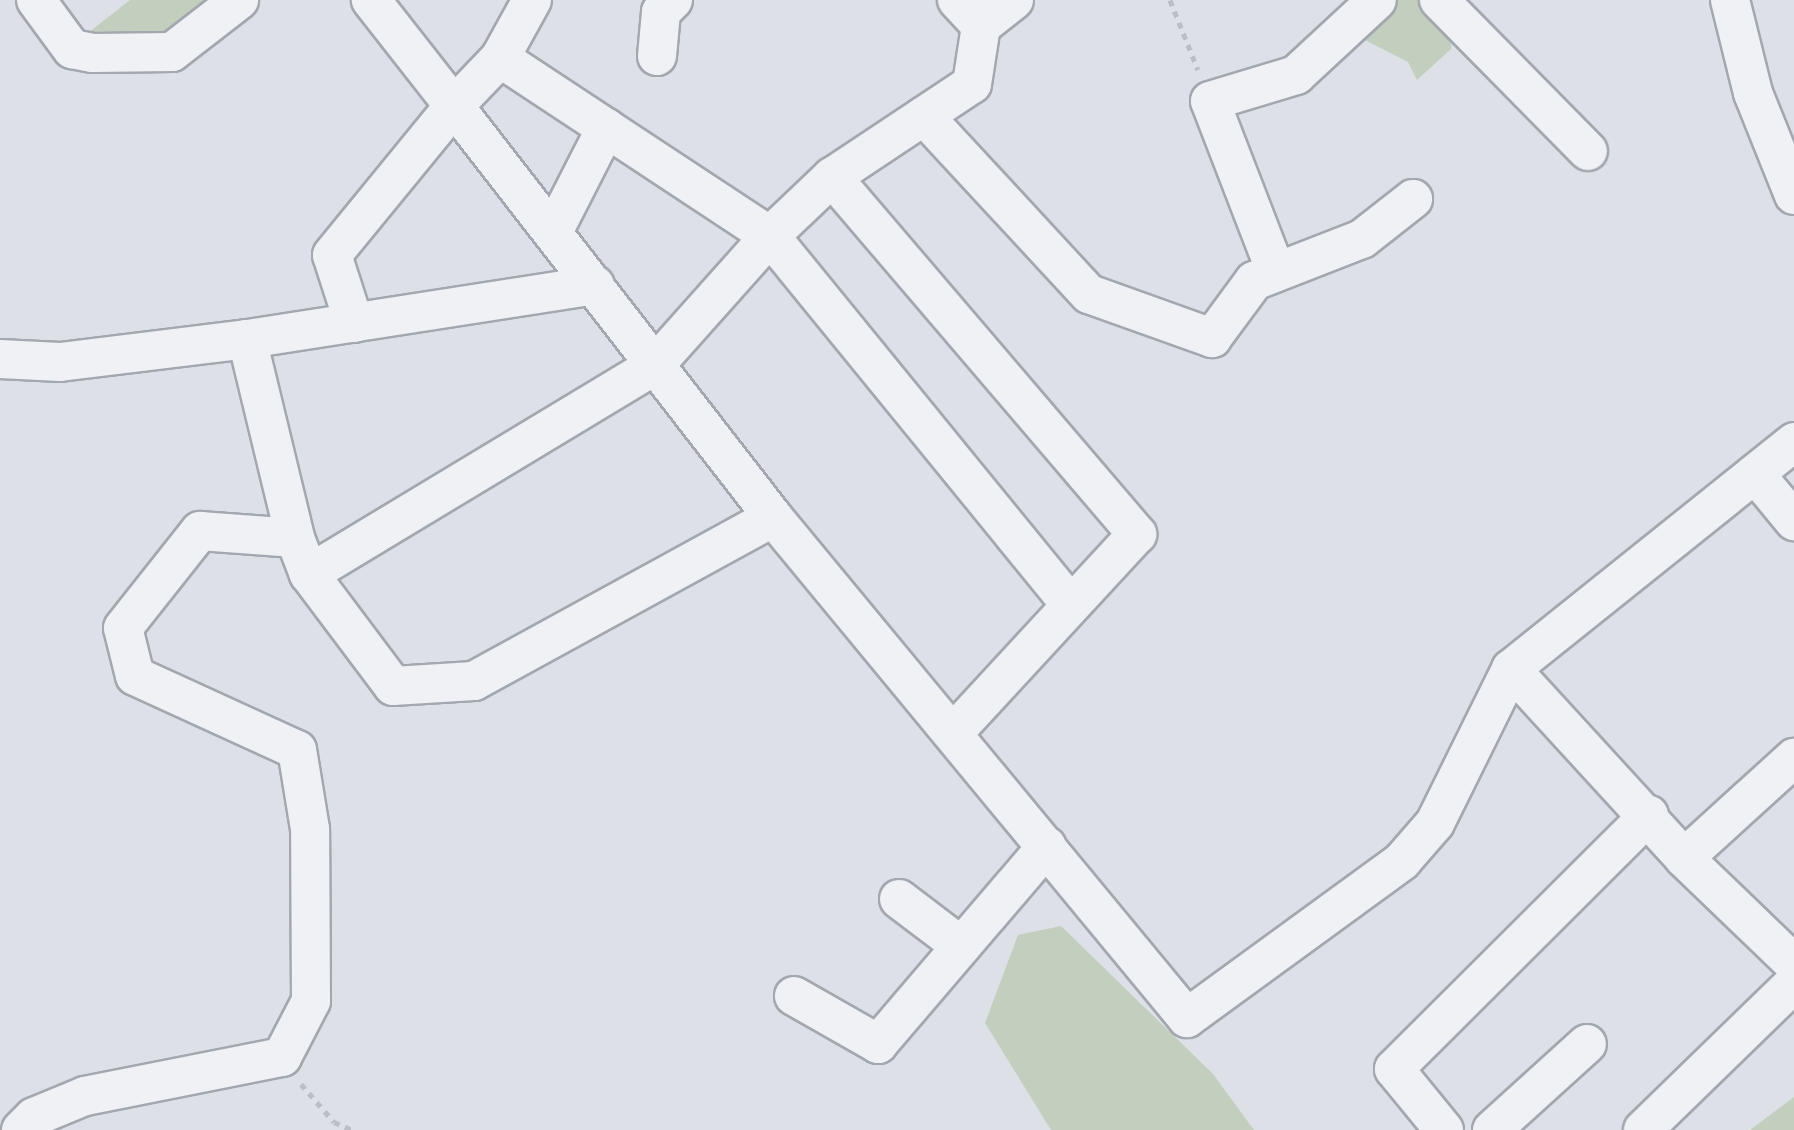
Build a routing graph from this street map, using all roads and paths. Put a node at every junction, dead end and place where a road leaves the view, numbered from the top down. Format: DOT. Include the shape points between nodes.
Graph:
graph roads {
  1 [pos="36,0"];
  2 [pos="239,0"];
  3 [pos="371,0"];
  4 [pos="532,0"];
  5 [pos="673,0"];
  6 [pos="1014,0"];
  7 [pos="1170,0"];
  8 [pos="1377,0"];
  9 [pos="1439,0"];
  10 [pos="1730,0"];
  11 [pos="969,13"];
  12 [pos="657,56"];
  13 [pos="500,58"];
  14 [pos="1210,101"];
  15 [pos="454,106"];
  16 [pos="924,116"];
  17 [pos="606,128"];
  18 [pos="1588,151"];
  19 [pos="832,177"];
  20 [pos="1794,195"];
  21 [pos="1413,199"];
  22 [pos="553,232"];
  23 [pos="770,236"];
  24 [pos="1276,272"];
  25 [pos="595,285"];
  26 [pos="354,323"];
  27 [pos="247,339"];
  28 [pos="0,359"];
  29 [pos="655,365"];
  30 [pos="1794,442"];
  31 [pos="1756,475"];
  32 [pos="773,517"];
  33 [pos="1794,521"];
  34 [pos="295,538"];
  35 [pos="309,574"];
  36 [pos="1071,605"];
  37 [pos="1511,669"];
  38 [pos="954,732"];
  39 [pos="1794,758"];
  40 [pos="1649,815"];
  41 [pos="1047,846"];
  42 [pos="1684,858"];
  43 [pos="899,899"];
  44 [pos="961,946"];
  45 [pos="1794,964"];
  46 [pos="1794,983"];
  47 [pos="794,996"];
  48 [pos="1587,1044"];
  49 [pos="282,1057"];
  50 [pos="21,1130"];
  51 [pos="353,1130"];
  52 [pos="1444,1130"];
  53 [pos="1492,1130"];
  54 [pos="1643,1130"];
  1 -- 2 [label="street" via="72,49 93,53 172,52"];
  3 -- 15 [label="street"];
  4 -- 13 [label="street"];
  5 -- 12 [label="street" via="661,12"];
  6 -- 11 [label="street"];
  7 -- 14 [label="path"];
  8 -- 14 [label="street" via="1296,75"];
  9 -- 18 [label="street"];
  10 -- 20 [label="street" via="1753,93"];
  11 -- 16 [label="street" via="972,84"];
  13 -- 15 [label="street"];
  13 -- 17 [label="street"];
  14 -- 24 [label="street"];
  15 -- 22 [label="street"];
  15 -- 26 [label="street" via="332,255"];
  16 -- 19 [label="street"];
  16 -- 24 [label="street" via="1089,294 1212,338 1254,281"];
  17 -- 22 [label="street"];
  17 -- 23 [label="street"];
  19 -- 23 [label="street"];
  19 -- 36 [label="street" via="1137,534"];
  21 -- 24 [label="street" via="1362,239"];
  22 -- 25 [label="street"];
  23 -- 29 [label="street"];
  23 -- 36 [label="street"];
  25 -- 26 [label="street"];
  25 -- 29 [label="street"];
  26 -- 27 [label="street"];
  27 -- 28 [label="street" via="60,362"];
  27 -- 34 [label="street"];
  29 -- 32 [label="street"];
  29 -- 35 [label="street"];
  30 -- 31 [label="street"];
  31 -- 33 [label="street"];
  31 -- 37 [label="street"];
  32 -- 35 [label="street" via="474,681 393,686"];
  32 -- 38 [label="street"];
  34 -- 35 [label="street"];
  34 -- 49 [label="street" via="200,531 123,628 135,676 297,750 310,829 311,1001"];
  36 -- 38 [label="street"];
  37 -- 40 [label="street"];
  37 -- 41 [label="street" via="1435,823 1402,861 1187,1018"];
  38 -- 41 [label="street"];
  39 -- 42 [label="street"];
  40 -- 42 [label="street"];
  40 -- 52 [label="street" via="1394,1069"];
  41 -- 44 [label="street"];
  42 -- 45 [label="street"];
  43 -- 44 [label="street"];
  44 -- 47 [label="street" via="878,1044"];
  46 -- 54 [label="street"];
  48 -- 53 [label="street"];
  49 -- 50 [label="street" via="85,1096 34,1117"];
  49 -- 51 [label="path" via="334,1122"];
}
